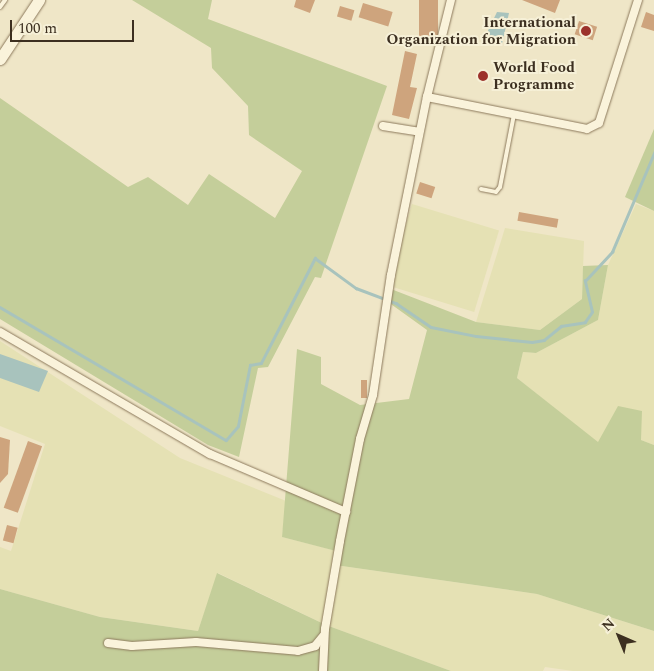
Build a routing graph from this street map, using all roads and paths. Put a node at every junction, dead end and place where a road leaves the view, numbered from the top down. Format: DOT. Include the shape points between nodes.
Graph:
graph roads {
  1 [pos="5,0"];
  2 [pos="39,0"];
  3 [pos="451,0"];
  4 [pos="638,0"];
  5 [pos="0,7"];
  6 [pos="0,59"];
  7 [pos="427,97"];
  8 [pos="514,114"];
  9 [pos="383,126"];
  10 [pos="419,132"];
  11 [pos="481,189"];
  12 [pos="0,332"];
  13 [pos="346,512"];
  14 [pos="325,629"];
  15 [pos="108,643"];
  16 [pos="323,671"];
  1 -- 5 [label="lane"];
  2 -- 6 [label="street"];
  3 -- 7 [label="street"];
  4 -- 8 [label="street" via="599,123 594,128"];
  7 -- 8 [label="street"];
  7 -- 10 [label="street"];
  8 -- 11 [label="lane" via="500,187 496,192"];
  9 -- 10 [label="street"];
  10 -- 13 [label="street" via="391,275 373,395 360,439"];
  12 -- 13 [label="street" via="210,454"];
  13 -- 14 [label="street"];
  14 -- 15 [label="street" via="320,643 298,651 196,642 132,646"];
  14 -- 16 [label="street"];
}
